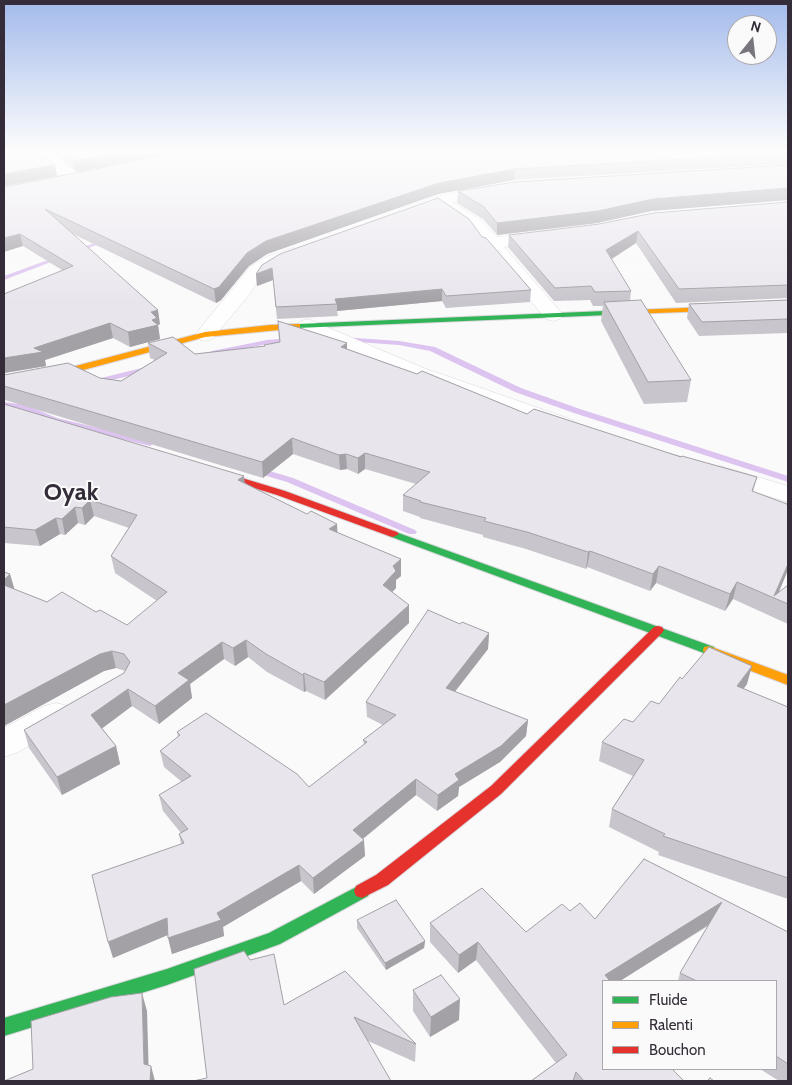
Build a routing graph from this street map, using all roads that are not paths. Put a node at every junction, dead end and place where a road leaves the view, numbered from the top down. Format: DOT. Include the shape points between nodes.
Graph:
graph roads {
  1 [pos="437,202"];
  2 [pos="440,202"];
  3 [pos="392,217"];
  4 [pos="560,235"];
  5 [pos="489,243"];
  6 [pos="310,247"];
  7 [pos="788,306"];
  8 [pos="553,315"];
  9 [pos="308,325"];
  10 [pos="205,335"];
  11 [pos="4,382"];
  12 [pos="581,431"];
  13 [pos="198,468"];
  14 [pos="703,469"];
  15 [pos="788,494"];
  16 [pos="658,630"];
  17 [pos="788,680"];
  18 [pos="82,700"];
  19 [pos="4,744"];
  20 [pos="4,1027"];
  1 -- 3 [label="street"];
  2 -- 5 [label="street" via="476,225"];
  4 -- 5 [label="street"];
  5 -- 8 [label="street"];
  6 -- 10 [label="street" via="274,260 256,271"];
  7 -- 8 [label="street"];
  8 -- 9 [label="street"];
  9 -- 10 [label="street"];
  9 -- 12 [label="street" via="413,372"];
  10 -- 11 [label="street" via="72,370"];
  13 -- 16 [label="street" via="281,494"];
  14 -- 15 [label="street"];
  16 -- 17 [label="street"];
  16 -- 20 [label="street" via="496,790 382,880 274,939 167,977"];
  18 -- 19 [label="street"];
}
